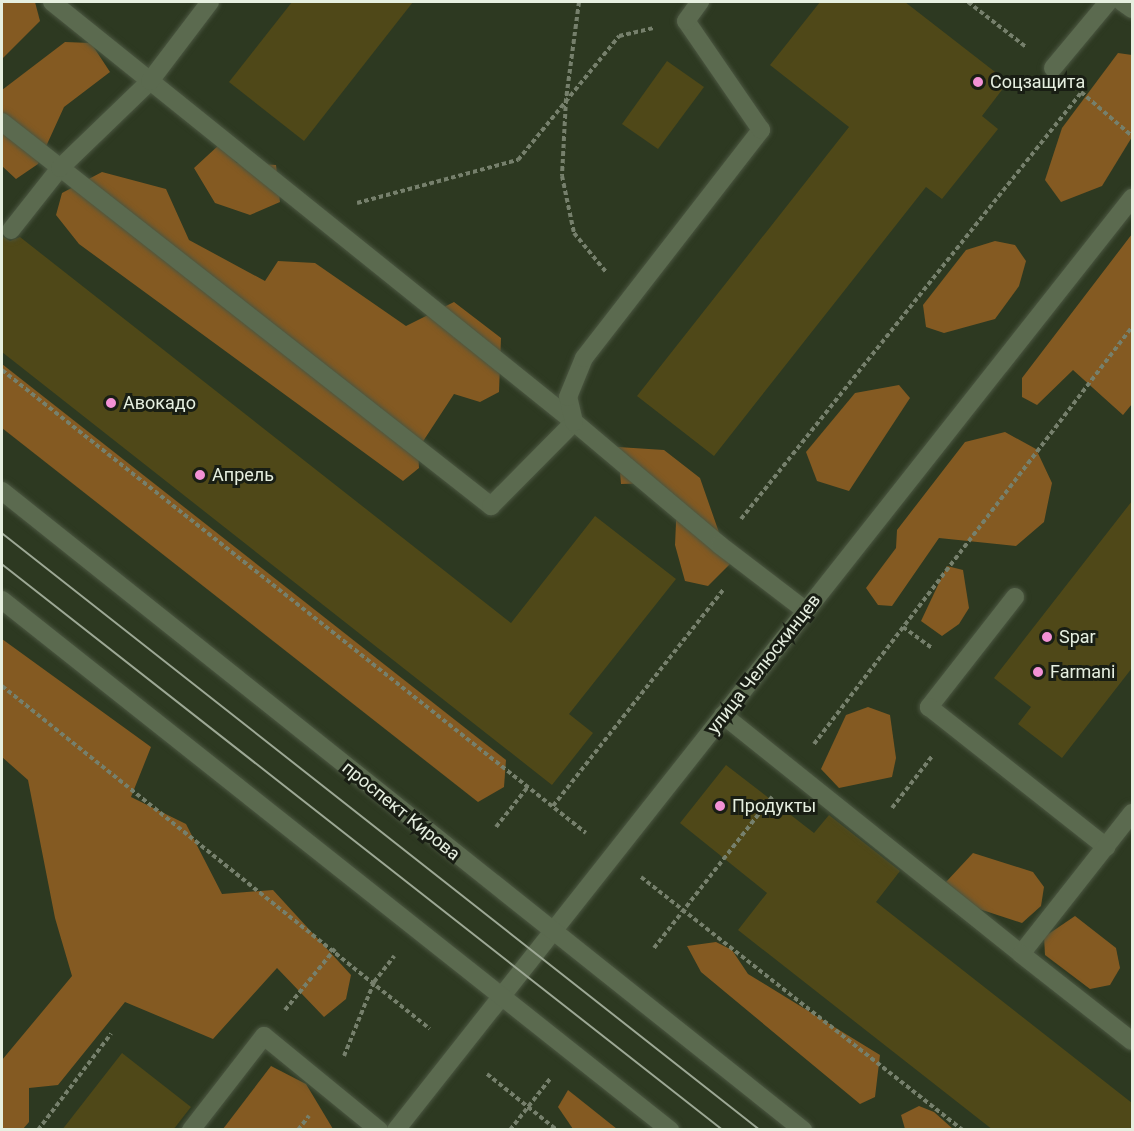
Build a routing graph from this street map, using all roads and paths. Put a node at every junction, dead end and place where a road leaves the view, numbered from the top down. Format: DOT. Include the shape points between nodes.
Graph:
graph roads {
  1 [pos="52,2"];
  2 [pos="210,2"];
  3 [pos="579,2"];
  4 [pos="700,2"];
  5 [pos="1108,2"];
  6 [pos="1122,2"];
  7 [pos="1132,9"];
  8 [pos="686,21"];
  9 [pos="1053,68"];
  10 [pos="150,81"];
  11 [pos="1082,93"];
  12 [pos="566,99"];
  13 [pos="2,122"];
  14 [pos="60,168"];
  15 [pos="1132,198"];
  16 [pos="316,214"];
  17 [pos="11,230"];
  18 [pos="630,300"];
  19 [pos="1132,327"];
  20 [pos="2,370"];
  21 [pos="574,422"];
  22 [pos="2,491"];
  23 [pos="720,545"];
  24 [pos="745,563"];
  25 [pos="1015,597"];
  26 [pos="2,600"];
  27 [pos="806,611"];
  28 [pos="2,686"];
  29 [pos="723,715"];
  30 [pos="954,728"];
  31 [pos="793,771"];
  32 [pos="527,787"];
  33 [pos="553,806"];
  34 [pos="1132,813"];
  35 [pos="496,826"];
  36 [pos="586,833"];
  37 [pos="872,833"];
  38 [pos="1106,847"];
  39 [pos="641,877"];
  40 [pos="683,910"];
  41 [pos="552,931"];
  42 [pos="654,948"];
  43 [pos="335,949"];
  44 [pos="397,952"];
  45 [pos="1022,954"];
  46 [pos="374,982"];
  47 [pos="501,996"];
  48 [pos="430,1029"];
  49 [pos="111,1034"];
  50 [pos="264,1036"];
  51 [pos="1132,1041"];
  52 [pos="487,1074"];
  53 [pos="553,1075"];
  54 [pos="330,1089"];
  55 [pos="528,1107"];
  56 [pos="39,1130"];
  57 [pos="191,1130"];
  58 [pos="298,1130"];
  59 [pos="379,1130"];
  60 [pos="396,1130"];
  61 [pos="510,1130"];
  62 [pos="557,1130"];
  63 [pos="670,1130"];
  64 [pos="803,1130"];
  65 [pos="962,1130"];
  1 -- 10 [label="street"];
  2 -- 10 [label="street"];
  3 -- 12 [label="path"];
  4 -- 8 [label="street"];
  5 -- 9 [label="street"];
  6 -- 7 [label="street"];
  8 -- 12 [label="path" via="619,36"];
  8 -- 18 [label="street" via="761,130"];
  10 -- 14 [label="street"];
  10 -- 16 [label="street"];
  11 -- 23 [label="path"];
  12 -- 16 [label="path" via="518,160"];
  12 -- 18 [label="path" via="562,176 574,233"];
  13 -- 14 [label="street"];
  14 -- 17 [label="street"];
  14 -- 21 [label="street" via="491,506"];
  15 -- 27 [label="street, улица Челюскинцев"];
  16 -- 21 [label="street"];
  18 -- 21 [label="street" via="584,358 568,398"];
  19 -- 31 [label="path"];
  20 -- 32 [label="path"];
  21 -- 23 [label="street"];
  22 -- 41 [label="street, проспект Кирова"];
  23 -- 24 [label="street"];
  24 -- 27 [label="street"];
  24 -- 33 [label="path"];
  25 -- 30 [label="street" via="928,707"];
  26 -- 47 [label="street"];
  27 -- 29 [label="street, улица Челюскинцев"];
  28 -- 43 [label="path"];
  29 -- 31 [label="street"];
  29 -- 41 [label="street, улица Челюскинцев"];
  30 -- 37 [label="path"];
  30 -- 38 [label="street"];
  31 -- 37 [label="street"];
  31 -- 40 [label="path"];
  32 -- 33 [label="path"];
  32 -- 35 [label="path"];
  33 -- 36 [label="path"];
  34 -- 38 [label="street"];
  37 -- 45 [label="street"];
  38 -- 45 [label="street"];
  39 -- 40 [label="path"];
  40 -- 42 [label="path"];
  40 -- 65 [label="path"];
  41 -- 47 [label="street, улица Челюскинцев"];
  41 -- 64 [label="street, проспект Кирова"];
  43 -- 46 [label="path"];
  43 -- 50 [label="path"];
  44 -- 46 [label="path"];
  45 -- 51 [label="street"];
  46 -- 48 [label="path"];
  46 -- 54 [label="path"];
  47 -- 60 [label="street, улица Челюскинцев"];
  47 -- 63 [label="street"];
  49 -- 56 [label="path"];
  50 -- 54 [label="street"];
  50 -- 57 [label="street"];
  52 -- 55 [label="path"];
  53 -- 55 [label="path"];
  54 -- 58 [label="path"];
  54 -- 59 [label="street"];
  55 -- 61 [label="path"];
  55 -- 62 [label="path"];
}
